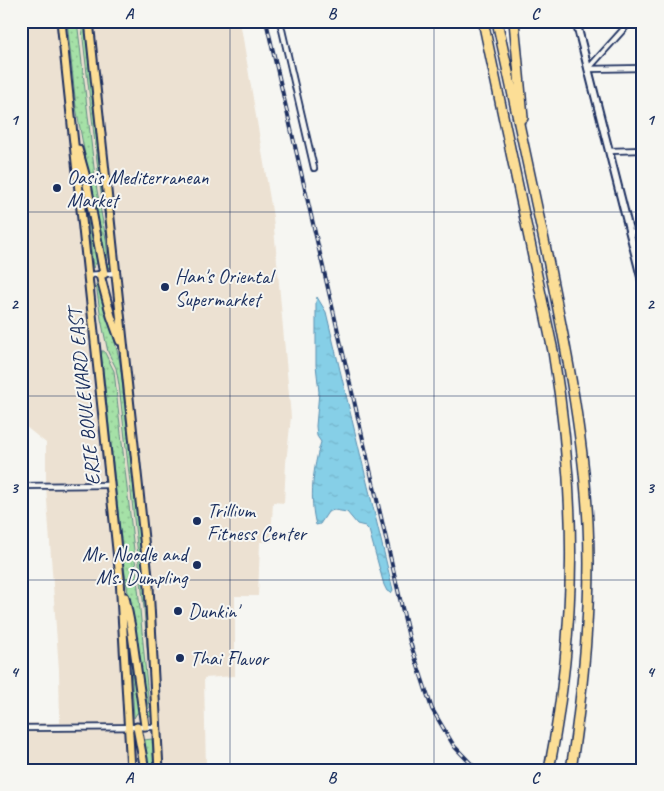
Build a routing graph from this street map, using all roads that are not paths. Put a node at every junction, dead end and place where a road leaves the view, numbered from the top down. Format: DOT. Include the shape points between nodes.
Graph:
graph roads {
  1 [pos="61,21"];
  2 [pos="89,21"];
  3 [pos="280,21"];
  4 [pos="483,21"];
  5 [pos="497,21"];
  6 [pos="514,21"];
  7 [pos="576,21"];
  8 [pos="631,21"];
  9 [pos="643,68"];
  10 [pos="588,69"];
  11 [pos="72,127"];
  12 [pos="643,150"];
  13 [pos="609,151"];
  14 [pos="314,168"];
  15 [pos="529,173"];
  16 [pos="643,231"];
  17 [pos="629,232"];
  18 [pos="116,273"];
  19 [pos="102,274"];
  20 [pos="88,276"];
  21 [pos="643,285"];
  22 [pos="124,351"];
  23 [pos="110,485"];
  24 [pos="21,486"];
  25 [pos="120,578"];
  26 [pos="141,726"];
  27 [pos="156,726"];
  28 [pos="129,727"];
  29 [pos="21,728"];
  30 [pos="131,770"];
  31 [pos="145,770"];
  32 [pos="159,770"];
  33 [pos="549,770"];
  34 [pos="570,770"];
  1 -- 11 [label="main road, ERIE BOULEVARD EAST"];
  2 -- 18 [label="main road"];
  3 -- 14 [label="street"];
  4 -- 33 [label="highway" via="553,351 568,467 571,527 568,630 564,680"];
  5 -- 15 [label="highway"];
  6 -- 15 [label="highway"];
  7 -- 10 [label="street"];
  8 -- 10 [label="street"];
  9 -- 10 [label="street"];
  10 -- 13 [label="street"];
  11 -- 19 [label="main road" via="85,174"];
  11 -- 20 [label="main road, ERIE BOULEVARD EAST"];
  12 -- 13 [label="street"];
  13 -- 17 [label="street"];
  15 -- 34 [label="highway" via="574,390 588,523 586,646"];
  16 -- 17 [label="street"];
  17 -- 21 [label="street"];
  18 -- 19 [label="street"];
  18 -- 22 [label="main road"];
  19 -- 20 [label="street"];
  19 -- 22 [label="main road" via="111,316"];
  20 -- 23 [label="main road, ERIE BOULEVARD EAST"];
  22 -- 27 [label="main road" via="149,586"];
  23 -- 24 [label="street"];
  23 -- 25 [label="main road, ERIE BOULEVARD EAST"];
  25 -- 26 [label="main road" via="132,627"];
  25 -- 28 [label="main road, ERIE BOULEVARD EAST"];
  26 -- 27 [label="street"];
  26 -- 28 [label="street"];
  26 -- 31 [label="main road"];
  27 -- 32 [label="main road"];
  28 -- 29 [label="street"];
  28 -- 30 [label="main road, ERIE BOULEVARD EAST"];
}
